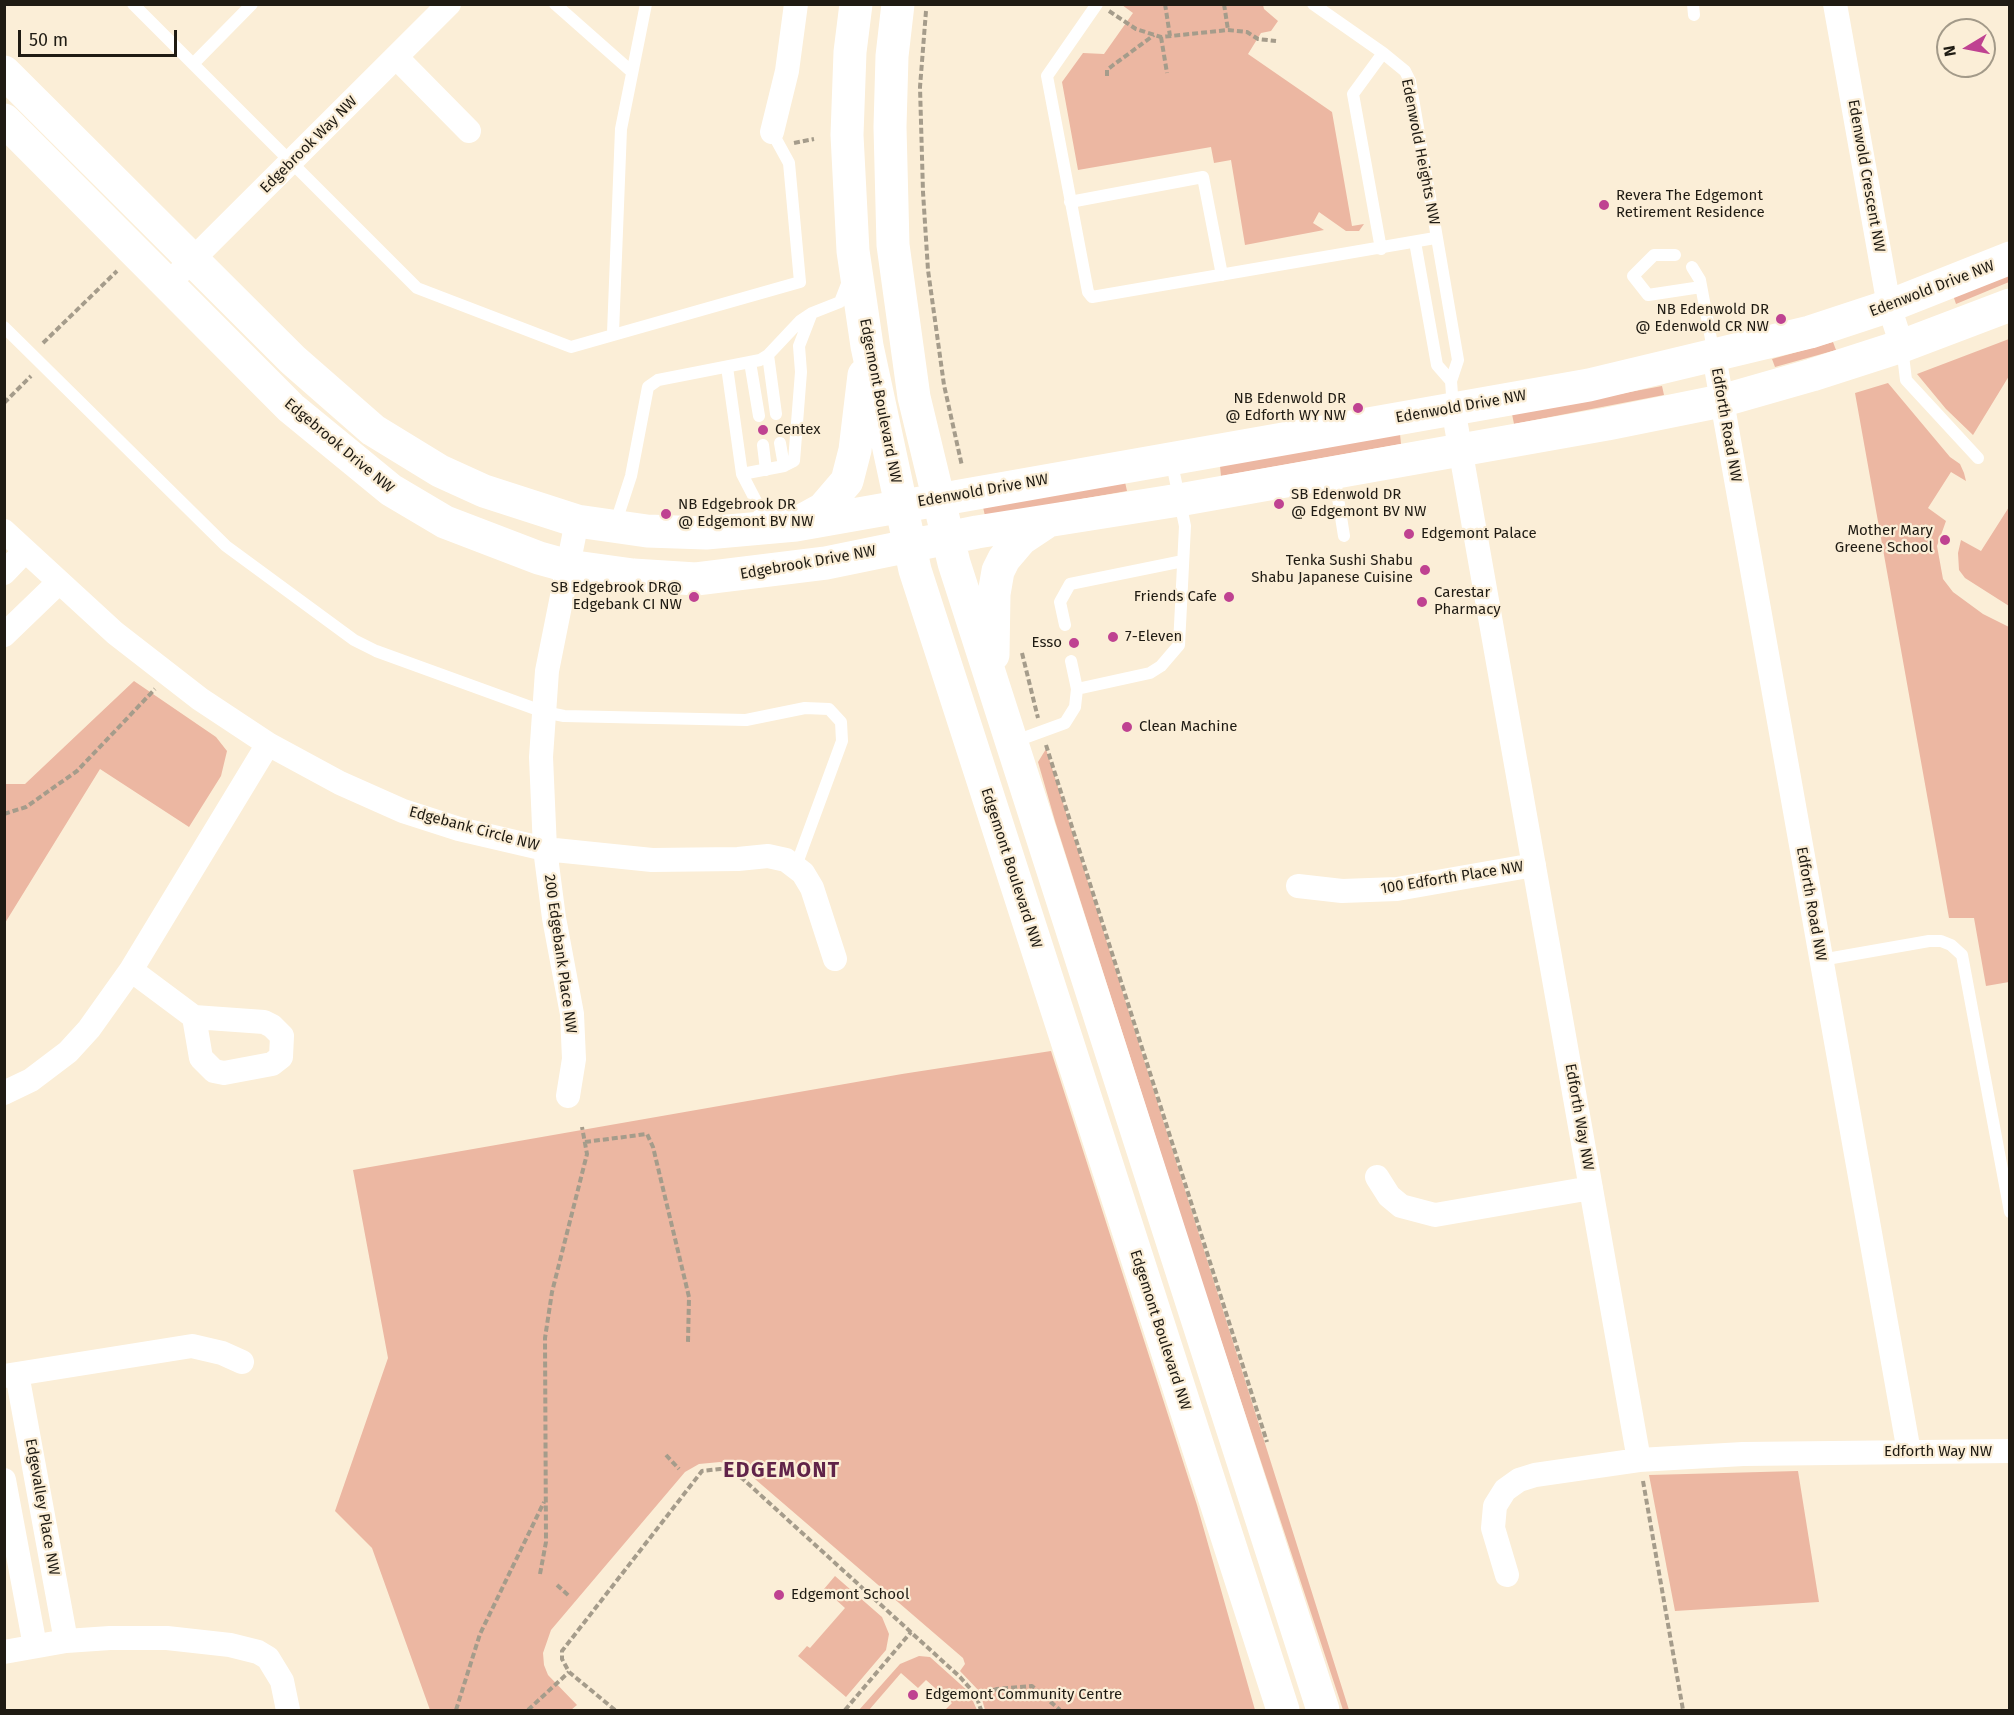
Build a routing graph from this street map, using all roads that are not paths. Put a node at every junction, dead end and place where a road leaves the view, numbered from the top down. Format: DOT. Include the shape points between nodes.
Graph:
graph roads {
  1 [pos="133,4"];
  2 [pos="252,4"];
  3 [pos="450,4"];
  4 [pos="555,4"];
  5 [pos="646,4"];
  6 [pos="796,4"];
  7 [pos="856,4"];
  8 [pos="898,4"];
  9 [pos="1099,4"];
  10 [pos="1313,4"];
  11 [pos="1835,4"];
  12 [pos="1383,53"];
  13 [pos="397,58"];
  14 [pos="193,64"];
  15 [pos="4,72"];
  16 [pos="632,72"];
  17 [pos="4,120"];
  18 [pos="469,131"];
  19 [pos="772,132"];
  20 [pos="291,162"];
  21 [pos="1070,202"];
  22 [pos="1436,238"];
  23 [pos="1415,242"];
  24 [pos="1381,249"];
  25 [pos="853,250"];
  26 [pos="1675,255"];
  27 [pos="2010,258"];
  28 [pos="194,261"];
  29 [pos="1692,267"];
  30 [pos="1222,275"];
  31 [pos="168,284"];
  32 [pos="1701,287"];
  33 [pos="2010,305"];
  34 [pos="1889,306"];
  35 [pos="812,313"];
  36 [pos="4,327"];
  37 [pos="612,333"];
  38 [pos="867,346"];
  39 [pos="1902,346"];
  40 [pos="768,356"];
  41 [pos="1714,356"];
  42 [pos="750,362"];
  43 [pos="726,367"];
  44 [pos="1452,394"];
  45 [pos="1721,401"];
  46 [pos="776,414"];
  47 [pos="759,416"];
  48 [pos="780,443"];
  49 [pos="763,445"];
  50 [pos="1460,450"];
  51 [pos="1171,458"];
  52 [pos="1978,458"];
  53 [pos="784,466"];
  54 [pos="766,470"];
  55 [pos="1334,472"];
  56 [pos="742,474"];
  57 [pos="940,499"];
  58 [pos="1179,500"];
  59 [pos="901,506"];
  60 [pos="577,521"];
  61 [pos="1049,521"];
  62 [pos="615,526"];
  63 [pos="780,526"];
  64 [pos="4,531"];
  65 [pos="1344,536"];
  66 [pos="948,537"];
  67 [pos="910,545"];
  68 [pos="25,551"];
  69 [pos="1183,561"];
  70 [pos="568,566"];
  71 [pos="4,573"];
  72 [pos="58,583"];
  73 [pos="1065,625"];
  74 [pos="4,635"];
  75 [pos="1071,661"];
  76 [pos="993,678"];
  77 [pos="1077,689"];
  78 [pos="544,712"];
  79 [pos="1027,736"];
  80 [pos="268,744"];
  81 [pos="545,849"];
  82 [pos="1534,865"];
  83 [pos="796,866"];
  84 [pos="1298,886"];
  85 [pos="835,959"];
  86 [pos="1821,960"];
  87 [pos="131,970"];
  88 [pos="194,1017"];
  89 [pos="4,1093"];
  90 [pos="568,1095"];
  91 [pos="1377,1177"];
  92 [pos="1591,1188"];
  93 [pos="2010,1212"];
  94 [pos="242,1362"];
  95 [pos="11,1375"];
  96 [pos="2010,1451"];
  97 [pos="1909,1452"];
  98 [pos="1639,1460"];
  99 [pos="4,1480"];
  100 [pos="1507,1575"];
  101 [pos="66,1641"];
  102 [pos="35,1646"];
  103 [pos="4,1652"];
  104 [pos="1281,1707"];
  105 [pos="288,1710"];
  106 [pos="1323,1710"];
  1 -- 14 [label="lane"];
  2 -- 14 [label="lane"];
  3 -- 13 [label="street, Edgebrook Way NW"];
  4 -- 16 [label="lane"];
  5 -- 16 [label="lane"];
  6 -- 19 [label="street" via="787,70"];
  7 -- 25 [label="street, Edgemont Boulevard NW" via="847,135"];
  8 -- 57 [label="street" via="890,127 893,244 914,397"];
  9 -- 21 [label="lane, Edenwold Heights NW" via="1047,76"];
  10 -- 12 [label="lane, Edenwold Heights NW"];
  11 -- 34 [label="street, Edenwold Crescent NW"];
  12 -- 22 [label="lane, Edenwold Heights NW" via="1405,71 1410,81"];
  12 -- 24 [label="lane" via="1353,94"];
  13 -- 18 [label="street"];
  13 -- 20 [label="street, Edgebrook Way NW"];
  14 -- 20 [label="lane"];
  15 -- 28 [label="street"];
  16 -- 37 [label="lane" via="621,129"];
  17 -- 31 [label="street, Edgebrook Drive NW"];
  19 -- 37 [label="lane" via="789,163 800,282"];
  20 -- 28 [label="street, Edgebrook Way NW"];
  20 -- 37 [label="lane" via="417,288 571,347"];
  21 -- 30 [label="lane, Edenwold Heights NW" via="1092,297"];
  21 -- 30 [label="lane" via="1203,177"];
  22 -- 23 [label="lane, Edenwold Heights NW"];
  22 -- 44 [label="lane, Edenwold Heights NW" via="1458,360"];
  23 -- 24 [label="lane, Edenwold Heights NW"];
  23 -- 44 [label="lane, Edenwold Heights NW" via="1437,365"];
  24 -- 30 [label="lane, Edenwold Heights NW"];
  25 -- 35 [label="lane" via="844,298"];
  25 -- 38 [label="street, Edgemont Boulevard NW"];
  26 -- 32 [label="lane" via="1654,255 1633,276 1648,295"];
  27 -- 34 [label="street, Edenwold Drive NW"];
  28 -- 31 [label="street, Edgebrook Way NW"];
  28 -- 60 [label="street" via="293,360 373,430 440,471 483,491"];
  29 -- 32 [label="lane"];
  31 -- 70 [label="street, Edgebrook Drive NW" via="291,408 391,490 445,522"];
  32 -- 41 [label="lane"];
  33 -- 39 [label="street"];
  34 -- 39 [label="street, Edenwold Crescent NW"];
  34 -- 41 [label="street, Edenwold Drive NW" via="1810,332"];
  35 -- 40 [label="lane"];
  35 -- 53 [label="lane" via="799,346 801,372 794,461"];
  36 -- 78 [label="lane" via="220,541 354,640 426,671"];
  38 -- 59 [label="street, Edgemont Boulevard NW"];
  38 -- 63 [label="street" via="855,450 847,482 823,509"];
  39 -- 45 [label="street"];
  39 -- 52 [label="lane" via="1906,380"];
  40 -- 42 [label="lane"];
  40 -- 46 [label="lane"];
  41 -- 44 [label="street, Edenwold Drive NW" via="1589,385"];
  41 -- 45 [label="street, Edforth Road NW"];
  42 -- 43 [label="lane"];
  42 -- 47 [label="lane"];
  43 -- 56 [label="lane"];
  43 -- 62 [label="lane" via="658,380 648,387 631,476"];
  44 -- 50 [label="street, Edforth Way NW"];
  44 -- 51 [label="street, Edenwold Drive NW"];
  45 -- 50 [label="street"];
  45 -- 86 [label="street, Edforth Road NW"];
  48 -- 53 [label="lane"];
  49 -- 54 [label="lane"];
  50 -- 55 [label="street"];
  50 -- 82 [label="street, Edforth Way NW"];
  51 -- 57 [label="street, Edenwold Drive NW"];
  51 -- 58 [label="lane"];
  53 -- 54 [label="lane"];
  54 -- 56 [label="lane"];
  55 -- 58 [label="street"];
  55 -- 65 [label="lane"];
  56 -- 63 [label="lane" via="758,505"];
  57 -- 59 [label="street, Edenwold Drive NW"];
  57 -- 66 [label="street"];
  58 -- 61 [label="street"];
  58 -- 69 [label="lane" via="1185,526"];
  59 -- 63 [label="street"];
  59 -- 67 [label="street, Edgemont Boulevard NW"];
  60 -- 62 [label="street"];
  60 -- 70 [label="street, Edgebank Circle NW"];
  61 -- 66 [label="street"];
  61 -- 76 [label="street" via="1021,539 998,571"];
  62 -- 63 [label="street" via="696,533"];
  64 -- 68 [label="street, Edgebank Circle NW"];
  66 -- 67 [label="street, Edgebrook Drive NW"];
  66 -- 76 [label="street"];
  67 -- 70 [label="street, Edgebrook Drive NW" via="826,563 696,579"];
  67 -- 104 [label="street, Edgemont Boulevard NW"];
  68 -- 71 [label="street"];
  68 -- 72 [label="street, Edgebank Circle NW"];
  69 -- 73 [label="lane" via="1070,584 1060,602"];
  69 -- 77 [label="lane" via="1181,632 1179,645 1170,656 1150,673"];
  70 -- 78 [label="street, Edgebank Circle NW" via="555,624"];
  72 -- 74 [label="street"];
  72 -- 80 [label="street, Edgebank Circle NW" via="168,676"];
  75 -- 77 [label="lane"];
  76 -- 79 [label="street"];
  77 -- 79 [label="lane" via="1075,707 1065,723"];
  78 -- 81 [label="street, Edgebank Circle NW" via="541,757"];
  78 -- 83 [label="lane" via="564,716 746,720 805,708 829,709 842,722 842,741"];
  79 -- 106 [label="street"];
  80 -- 81 [label="street, Edgebank Circle NW" via="403,811"];
  80 -- 87 [label="street"];
  81 -- 83 [label="street" via="652,860 768,856"];
  81 -- 90 [label="street, 200 Edgebank Place NW" via="572,1014 574,1059"];
  82 -- 84 [label="street, 100 Edforth Place NW" via="1397,889 1342,891"];
  82 -- 92 [label="street, Edforth Way NW"];
  83 -- 85 [label="street" via="812,888"];
  86 -- 93 [label="lane" via="1929,941 1951,945 1962,955"];
  86 -- 97 [label="street, Edforth Road NW"];
  87 -- 88 [label="street"];
  87 -- 89 [label="street" via="68,1052 31,1080"];
  91 -- 92 [label="street" via="1401,1206 1436,1215"];
  92 -- 98 [label="street, Edforth Way NW"];
  94 -- 95 [label="street, Edgevalley Place NW" via="222,1353 183,1346"];
  95 -- 101 [label="street, Edgevalley Place NW"];
  96 -- 97 [label="street, Edforth Way NW"];
  97 -- 98 [label="street, Edforth Way NW"];
  98 -- 100 [label="street" via="1535,1475 1505,1490 1496,1506 1493,1528"];
  99 -- 102 [label="street, Edgevalley Place NW"];
  101 -- 102 [label="street"];
  101 -- 105 [label="street" via="167,1638 249,1649 274,1665"];
  102 -- 103 [label="street"];
}
